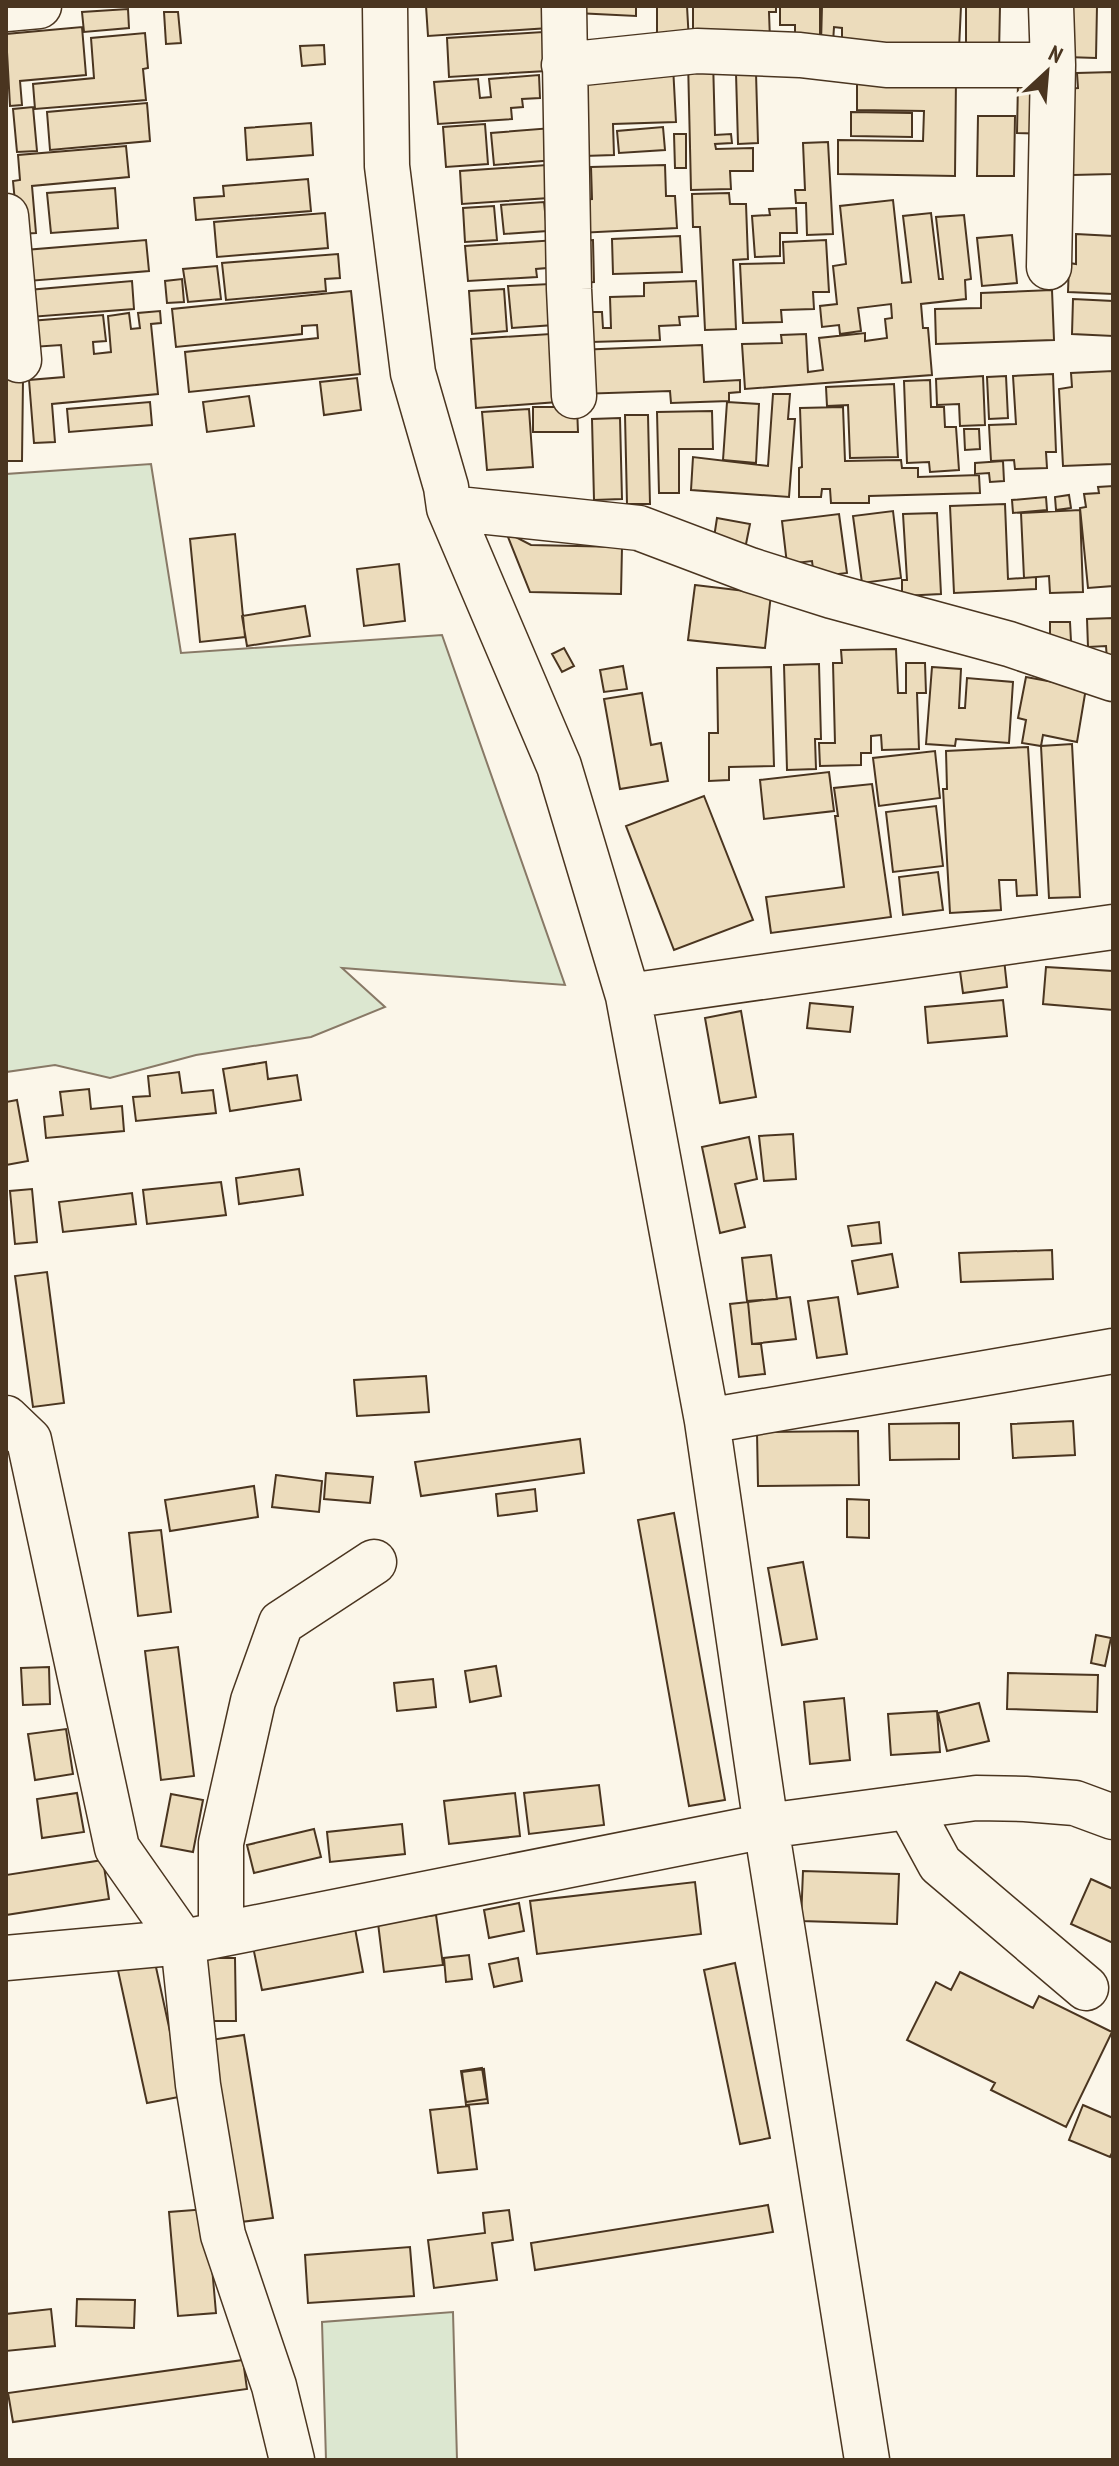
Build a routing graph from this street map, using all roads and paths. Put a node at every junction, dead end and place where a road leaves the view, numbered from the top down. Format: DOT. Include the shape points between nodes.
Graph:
graph roads {
  1 [pos="39,6"];
  2 [pos="385,6"];
  3 [pos="564,6"];
  4 [pos="1051,6"];
  5 [pos="6,9"];
  6 [pos="564,65"];
  7 [pos="1053,65"];
  8 [pos="6,216"];
  9 [pos="1049,267"];
  10 [pos="19,360"];
  11 [pos="574,396"];
  12 [pos="449,508"];
  13 [pos="1113,679"];
  14 [pos="1113,927"];
  15 [pos="628,996"];
  16 [pos="1113,1351"];
  17 [pos="6,1418"];
  18 [pos="707,1421"];
  19 [pos="374,1562"];
  20 [pos="909,1807"];
  21 [pos="1113,1817"];
  22 [pos="766,1826"];
  23 [pos="202,1938"];
  24 [pos="6,1958"];
  25 [pos="1086,1988"];
  26 [pos="292,2460"];
  27 [pos="867,2460"];
  1 -- 5 [label="street"];
  2 -- 12 [label="street" via="387,166 413,373"];
  3 -- 6 [label="street"];
  4 -- 7 [label="street"];
  6 -- 7 [label="street" via="697,51 886,65"];
  6 -- 11 [label="street"];
  7 -- 9 [label="street"];
  8 -- 10 [label="street"];
  12 -- 13 [label="street" via="639,528 750,570"];
  12 -- 15 [label="street" via="559,766"];
  14 -- 15 [label="street"];
  15 -- 18 [label="street"];
  16 -- 18 [label="street"];
  17 -- 23 [label="street" via="29,1440 117,1848"];
  18 -- 22 [label="street"];
  19 -- 23 [label="street" via="281,1623 253,1701"];
  20 -- 21 [label="street" via="976,1798 1025,1799 1075,1803"];
  20 -- 22 [label="street"];
  20 -- 25 [label="street" via="940,1864"];
  22 -- 23 [label="street"];
  22 -- 27 [label="street"];
  23 -- 24 [label="street"];
  23 -- 26 [label="street" via="198,2085 223,2235 274,2386"];
}
